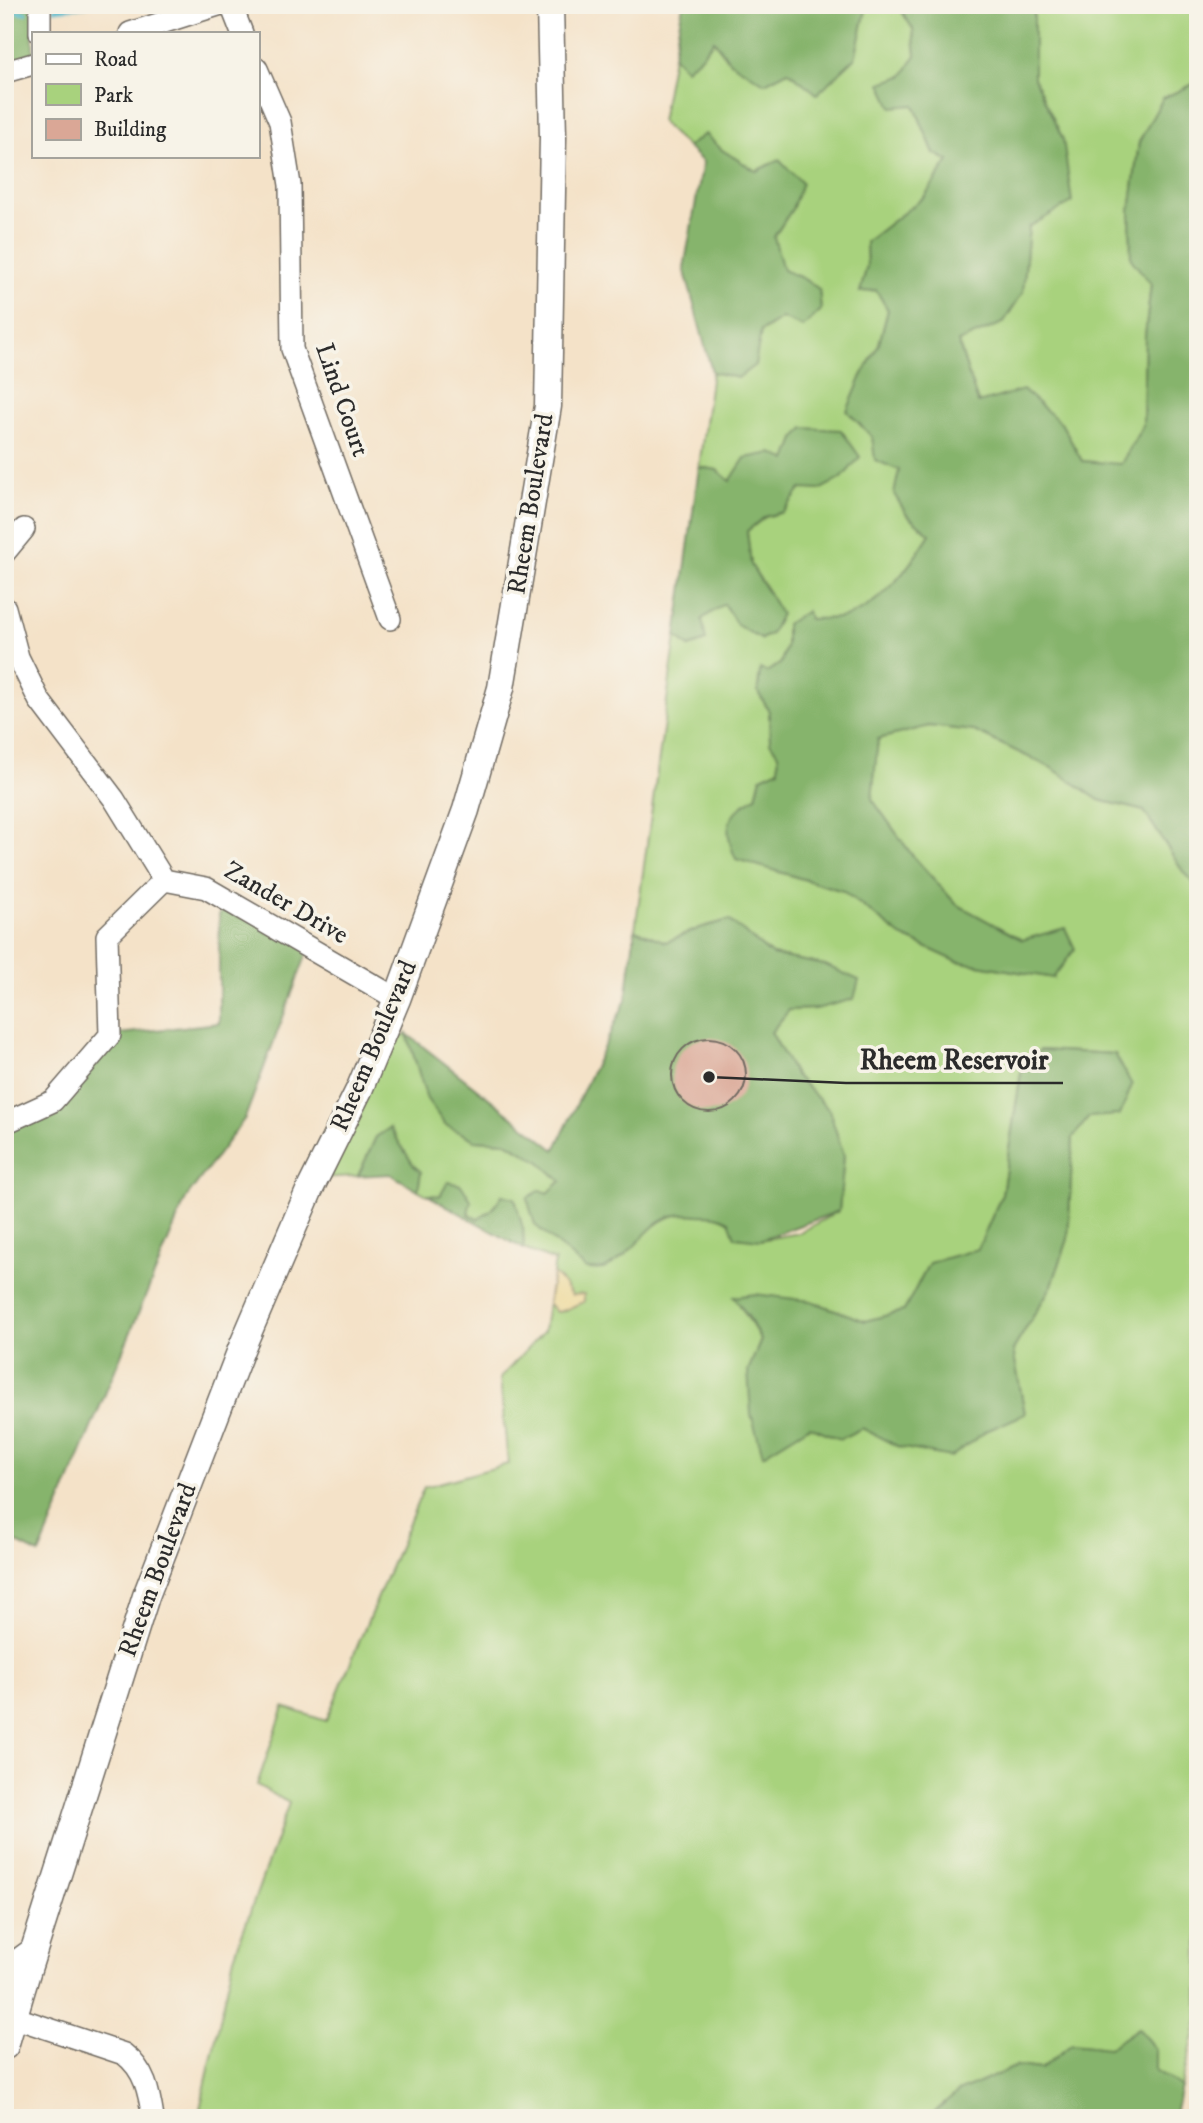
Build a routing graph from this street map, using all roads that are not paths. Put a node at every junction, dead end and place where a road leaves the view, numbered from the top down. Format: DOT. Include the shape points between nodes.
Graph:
graph roads {
  1 [pos="40,5"];
  2 [pos="218,5"];
  3 [pos="231,5"];
  4 [pos="550,5"];
  5 [pos="40,32"];
  6 [pos="133,32"];
  7 [pos="242,32"];
  8 [pos="32,64"];
  9 [pos="5,72"];
  10 [pos="259,74"];
  11 [pos="24,529"];
  12 [pos="5,552"];
  13 [pos="5,608"];
  14 [pos="390,619"];
  15 [pos="164,880"];
  16 [pos="397,999"];
  17 [pos="5,1123"];
  18 [pos="35,1947"];
  19 [pos="5,1969"];
  20 [pos="13,2017"];
  21 [pos="5,2046"];
  22 [pos="153,2118"];
  1 -- 5 [label="street"];
  2 -- 6 [label="street"];
  3 -- 7 [label="street"];
  4 -- 16 [label="street, Rheem Boulevard" via="554,137 548,405 501,688 466,810"];
  8 -- 9 [label="street"];
  10 -- 14 [label="street, Lind Court" via="280,122 290,185 292,349"];
  11 -- 12 [label="street"];
  13 -- 15 [label="street" via="18,657 39,701 114,799"];
  15 -- 16 [label="street, Zander Drive" via="206,888"];
  15 -- 17 [label="street" via="107,936 110,1035 53,1101"];
  16 -- 18 [label="street, Rheem Boulevard" via="247,1335 150,1583"];
  18 -- 19 [label="street"];
  18 -- 20 [label="street, Rheem Boulevard"];
  20 -- 21 [label="street, Rheem Boulevard"];
  20 -- 22 [label="street" via="124,2054 144,2076"];
}
